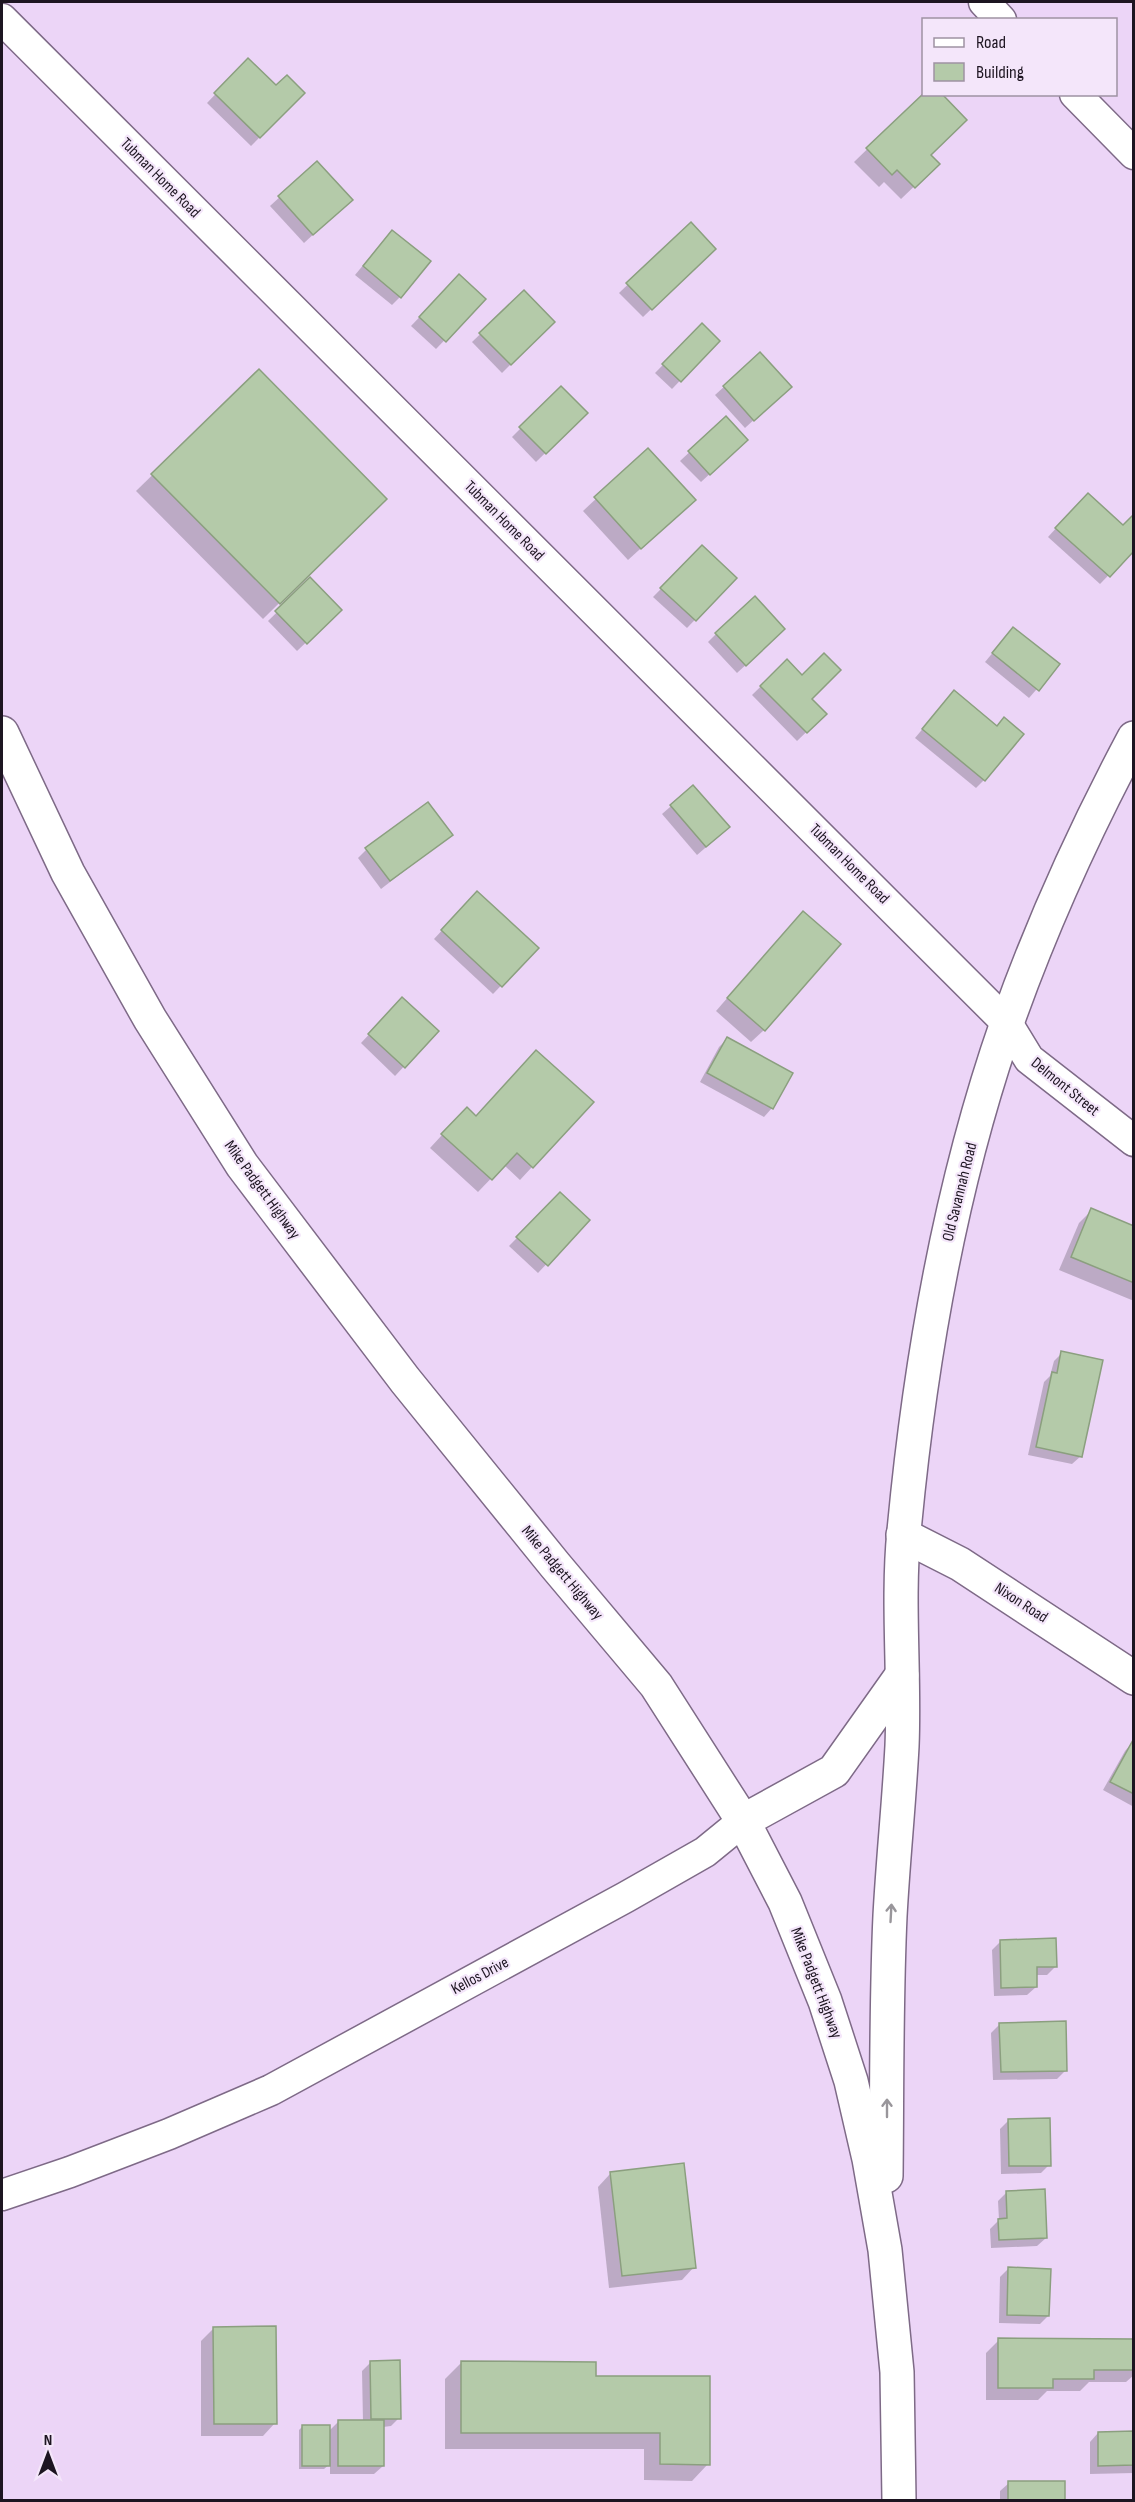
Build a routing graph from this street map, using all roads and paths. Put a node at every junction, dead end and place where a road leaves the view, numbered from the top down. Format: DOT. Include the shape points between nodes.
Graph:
graph roads {
  1 [pos="984,2"];
  2 [pos="1000,18"];
  3 [pos="2,19"];
  4 [pos="1077,96"];
  5 [pos="1134,153"];
  6 [pos="2,733"];
  7 [pos="1134,738"];
  8 [pos="1007,1023"];
  9 [pos="1134,1141"];
  10 [pos="903,1535"];
  11 [pos="902,1675"];
  12 [pos="1134,1678"];
  13 [pos="743,1821"];
  14 [pos="2,2195"];
  15 [pos="885,2250"];
  16 [pos="898,2500"];
  1 -- 2 [label="street"];
  3 -- 8 [label="street, Tubman Home Road"];
  4 -- 5 [label="street"];
  6 -- 13 [label="main road, Mike Padgett Highway" via="68,873 150,1019 242,1165 405,1380 656,1685"];
  7 -- 8 [label="main road, Old Savannah Road" via="1062,888"];
  8 -- 9 [label="street, Delmont Street" via="1029,1059"];
  8 -- 10 [label="main road, Old Savannah Road" via="964,1170 943,1262 923,1374"];
  10 -- 11 [label="main road, Old Savannah Road"];
  10 -- 12 [label="main road, Nixon Road" via="960,1564"];
  11 -- 13 [label="main road, Kellos Drive" via="834,1771"];
  15 -- 11 [label="main road, Old Savannah Road, one-way" via="890,1917 902,1742"];
  13 -- 14 [label="street, Kellos Drive" via="696,1858 271,2090 169,2134"];
  13 -- 15 [label="main road, Mike Padgett Highway" via="784,1902 828,2011 851,2081"];
  15 -- 16 [label="main road, Mike Padgett Highway" via="897,2372"];
}
